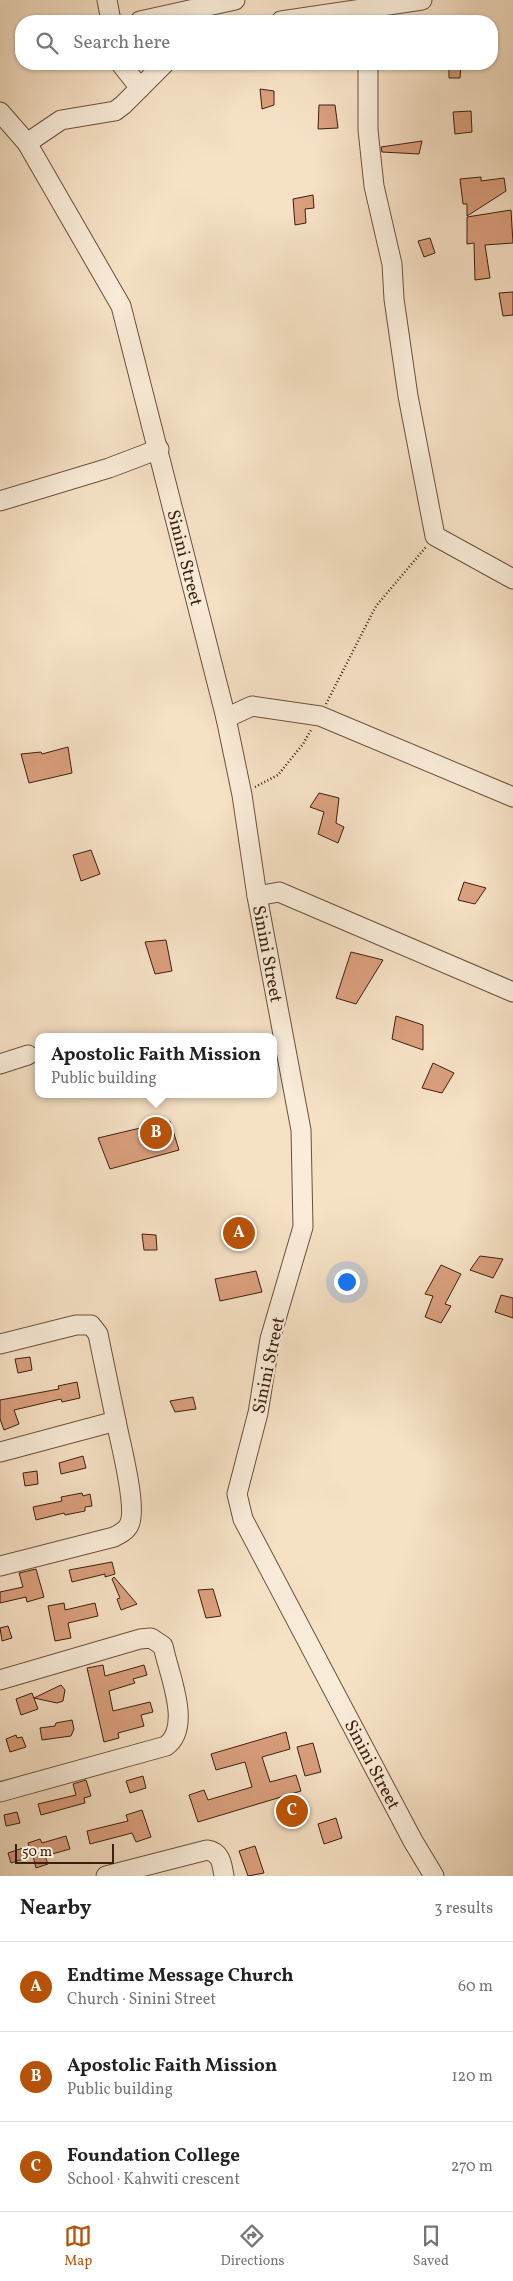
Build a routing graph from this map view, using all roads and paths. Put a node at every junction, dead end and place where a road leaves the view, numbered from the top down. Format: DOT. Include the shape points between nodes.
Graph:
graph roads {
  1 [pos="106,0"];
  2 [pos="235,0"];
  3 [pos="422,0"];
  4 [pos="110,15"];
  5 [pos="167,15"];
  6 [pos="357,15"];
  7 [pos="126,70"];
  8 [pos="158,70"];
  9 [pos="368,70"];
  10 [pos="140,88"];
  11 [pos="0,112"];
  12 [pos="26,143"];
  13 [pos="159,449"];
  14 [pos="0,501"];
  15 [pos="435,536"];
  16 [pos="513,579"];
  17 [pos="320,716"];
  18 [pos="226,718"];
  19 [pos="242,795"];
  20 [pos="513,797"];
  21 [pos="257,896"];
  22 [pos="513,992"];
  23 [pos="28,1056"];
  24 [pos="0,1064"];
  25 [pos="0,1344"];
  26 [pos="116,1421"];
  27 [pos="0,1452"];
  28 [pos="0,1566"];
  29 [pos="0,1680"];
  30 [pos="0,1792"];
  31 [pos="106,1876"];
  32 [pos="224,1876"];
  33 [pos="434,1876"];
  1 -- 4 [label="street"];
  2 -- 5 [label="street"];
  3 -- 6 [label="street"];
  7 -- 10 [label="street"];
  8 -- 10 [label="street"];
  9 -- 15 [label="street" via="368,130 374,186 392,264 408,396"];
  10 -- 12 [label="street" via="115,110 62,120"];
  11 -- 12 [label="street, Sinini Street"];
  12 -- 13 [label="street, Sinini Street" via="121,306"];
  13 -- 14 [label="street" via="109,468"];
  13 -- 18 [label="street, Sinini Street"];
  15 -- 16 [label="street"];
  15 -- 17 [label="path" via="376,606"];
  17 -- 18 [label="street" via="252,706"];
  17 -- 19 [label="path" via="278,775"];
  17 -- 20 [label="street"];
  18 -- 19 [label="street, Sinini Street"];
  19 -- 21 [label="street, Sinini Street"];
  21 -- 22 [label="street" via="279,892"];
  21 -- 33 [label="street, Sinini Street" via="301,1130 303,1228 270,1339 258,1414 237,1494 243,1519"];
  23 -- 24 [label="street"];
  25 -- 26 [label="street" via="76,1325 91,1325 98,1334"];
  26 -- 27 [label="street"];
  26 -- 28 [label="street" via="130,1492 130,1524 125,1531 114,1537"];
  29 -- 30 [label="street" via="151,1638 163,1646 179,1721 174,1740 166,1746"];
  31 -- 32 [label="street" via="207,1850 216,1853"];
}
